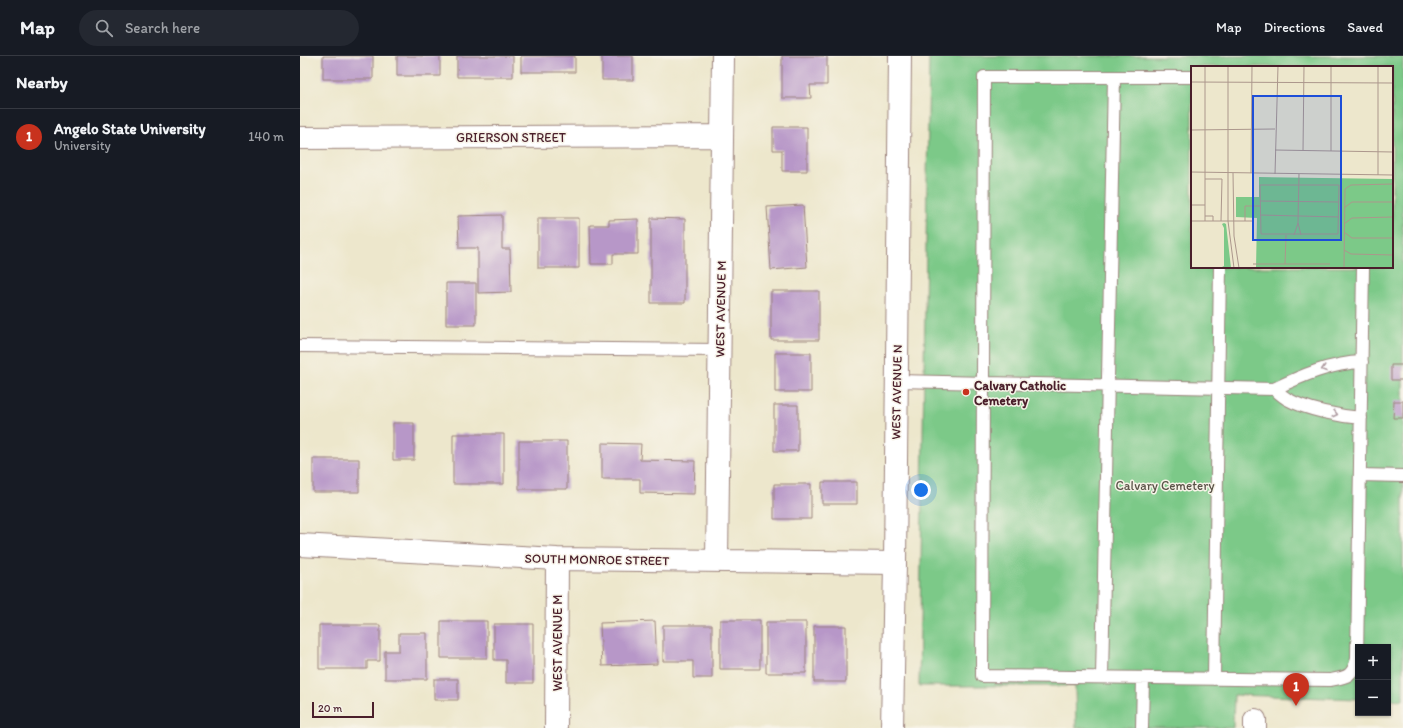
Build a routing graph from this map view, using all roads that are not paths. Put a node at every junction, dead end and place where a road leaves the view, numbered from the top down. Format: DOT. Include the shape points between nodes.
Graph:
graph roads {
  1 [pos="723,56"];
  2 [pos="900,56"];
  3 [pos="1114,77"];
  4 [pos="1191,78"];
  5 [pos="722,136"];
  6 [pos="300,138"];
  7 [pos="1220,268"];
  8 [pos="1364,268"];
  9 [pos="300,346"];
  10 [pos="720,350"];
  11 [pos="1362,362"];
  12 [pos="897,381"];
  13 [pos="983,383"];
  14 [pos="1107,386"];
  15 [pos="1218,388"];
  16 [pos="1274,390"];
  17 [pos="1361,418"];
  18 [pos="1360,475"];
  19 [pos="1403,476"];
  20 [pos="300,545"];
  21 [pos="557,559"];
  22 [pos="717,561"];
  23 [pos="895,563"];
  24 [pos="1102,677"];
  25 [pos="1143,678"];
  26 [pos="1214,679"];
  27 [pos="556,728"];
  28 [pos="892,728"];
  29 [pos="1142,728"];
  1 -- 5 [label="street, WEST AVENUE M"];
  2 -- 12 [label="street, WEST AVENUE N"];
  3 -- 4 [label="lane"];
  3 -- 13 [label="lane" via="984,77"];
  3 -- 14 [label="lane"];
  5 -- 6 [label="street, GRIERSON STREET"];
  5 -- 10 [label="street, WEST AVENUE M"];
  7 -- 15 [label="lane"];
  8 -- 11 [label="lane"];
  9 -- 10 [label="lane"];
  10 -- 22 [label="street, WEST AVENUE M"];
  11 -- 16 [label="lane, one-way" via="1336,365 1308,374"];
  11 -- 17 [label="lane"];
  12 -- 13 [label="lane"];
  12 -- 23 [label="street, WEST AVENUE N"];
  13 -- 14 [label="lane"];
  13 -- 24 [label="lane" via="982,676"];
  14 -- 15 [label="lane"];
  14 -- 24 [label="lane"];
  15 -- 16 [label="lane"];
  15 -- 26 [label="lane"];
  16 -- 17 [label="lane, one-way" via="1287,399 1304,405"];
  17 -- 18 [label="lane"];
  18 -- 19 [label="lane"];
  18 -- 26 [label="lane" via="1357,659 1354,670 1344,678 1330,680"];
  20 -- 21 [label="street, SOUTH MONROE STREET"];
  21 -- 22 [label="street, SOUTH MONROE STREET"];
  21 -- 27 [label="street, WEST AVENUE M"];
  22 -- 23 [label="street, SOUTH MONROE STREET"];
  23 -- 28 [label="street, WEST AVENUE N"];
  24 -- 25 [label="lane"];
  25 -- 26 [label="lane"];
  25 -- 29 [label="lane"];
}
